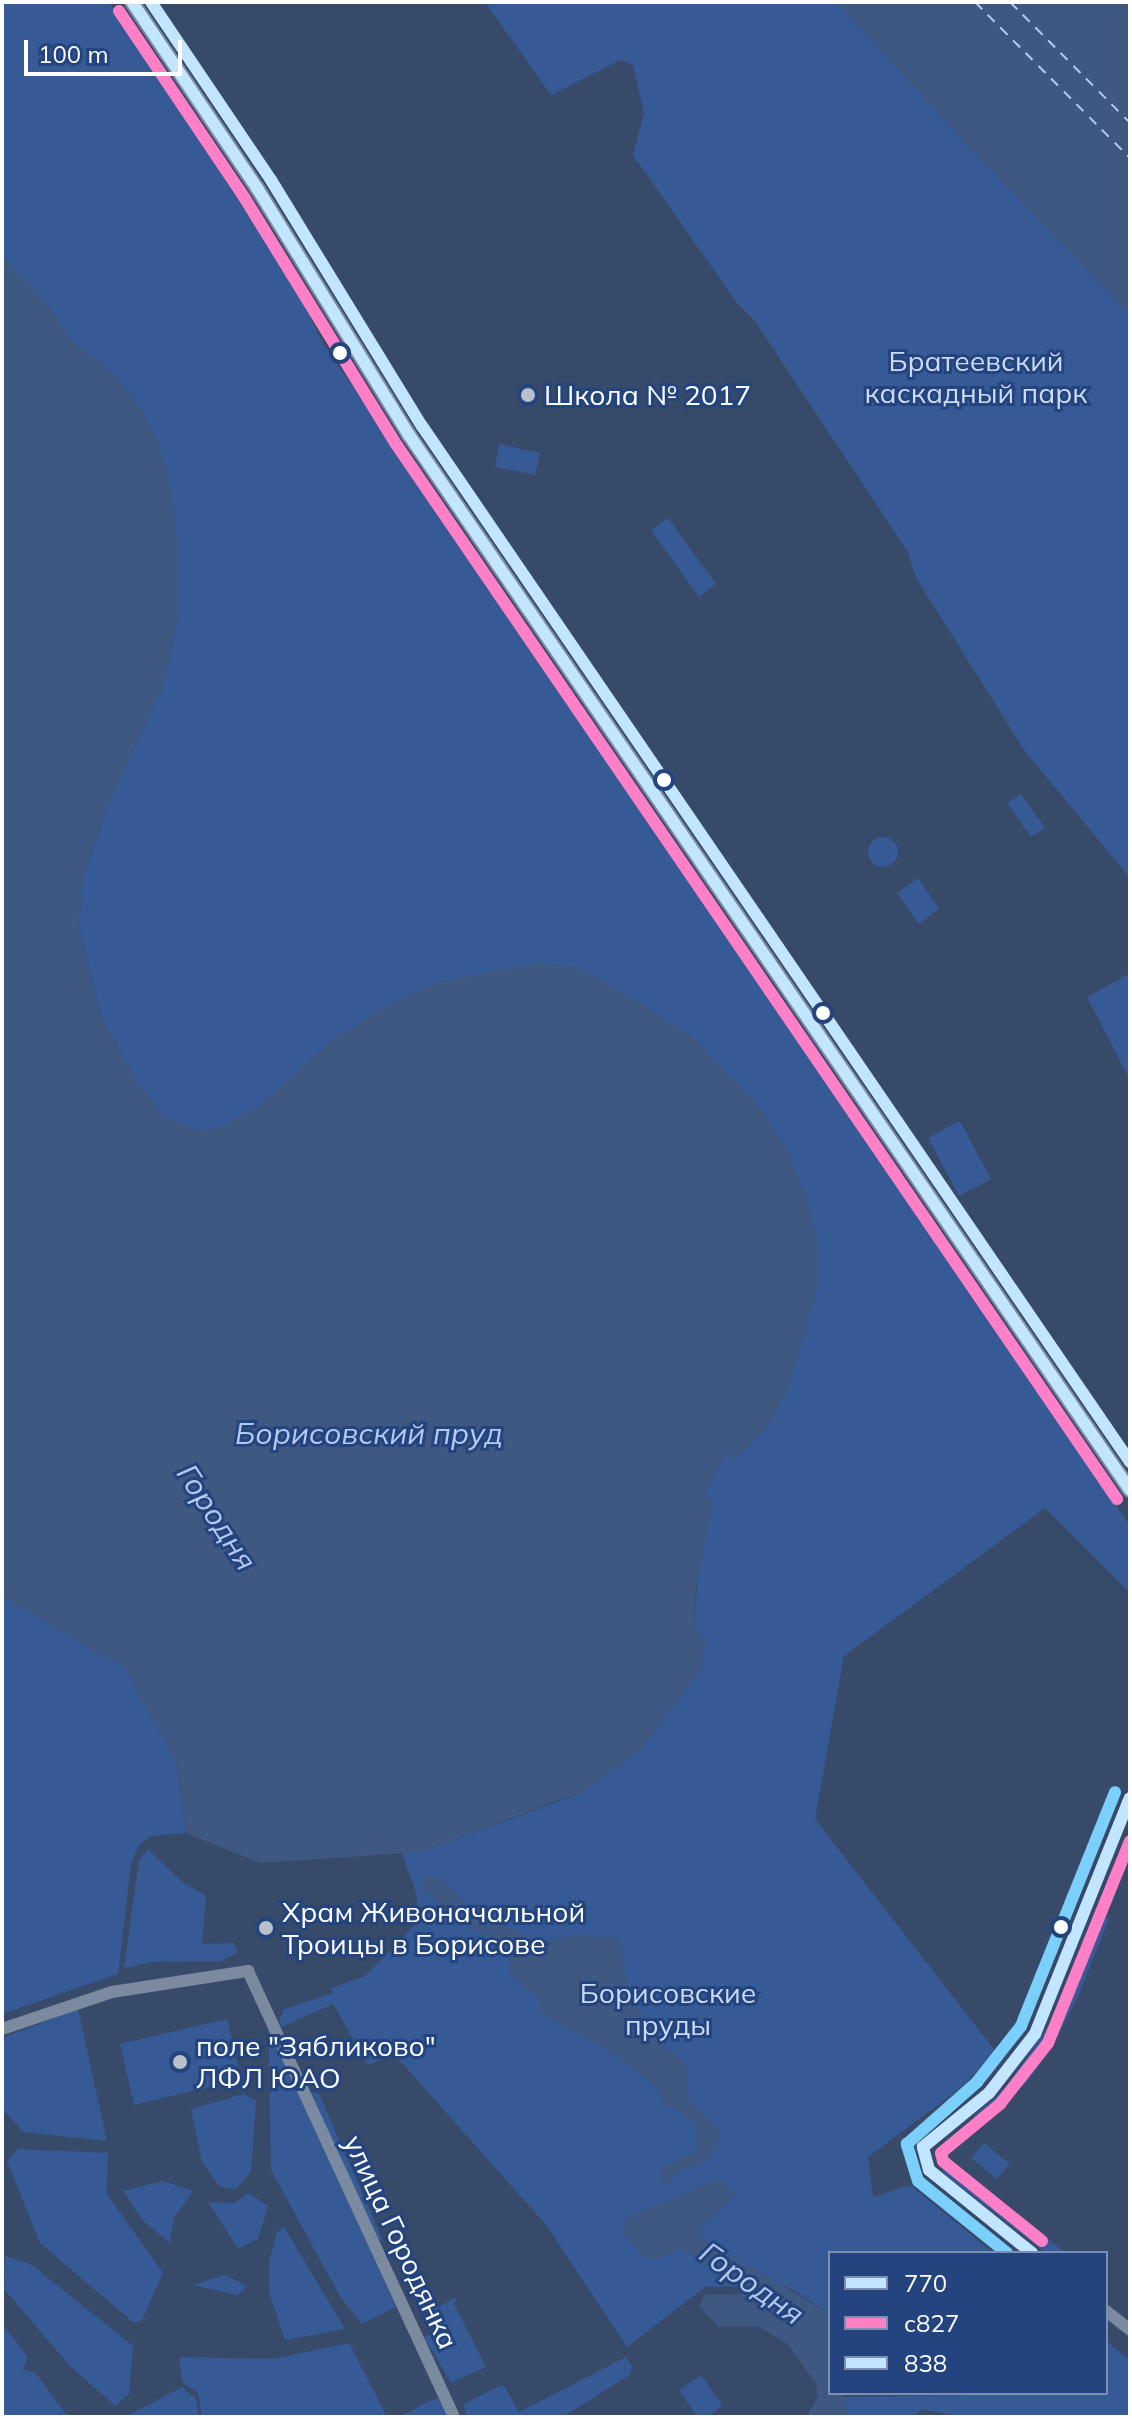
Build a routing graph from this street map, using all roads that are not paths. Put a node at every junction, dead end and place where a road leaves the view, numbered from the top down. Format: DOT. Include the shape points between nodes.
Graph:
graph roads {
  1 [pos="132,2"];
  2 [pos="1130,1490"];
  3 [pos="1130,1798"];
  4 [pos="2,2029"];
  5 [pos="1030,2251"];
  6 [pos="1108,2313"];
  7 [pos="1130,2330"];
  8 [pos="454,2417"];
  1 -- 2 [label="main road" via="257,188 409,435"];
  3 -- 5 [label="street" via="1035,2034 989,2093 927,2139 922,2154 929,2170"];
  4 -- 8 [label="street, улица Городянка" via="112,1992 248,1971"];
  6 -- 7 [label="street"];
}
